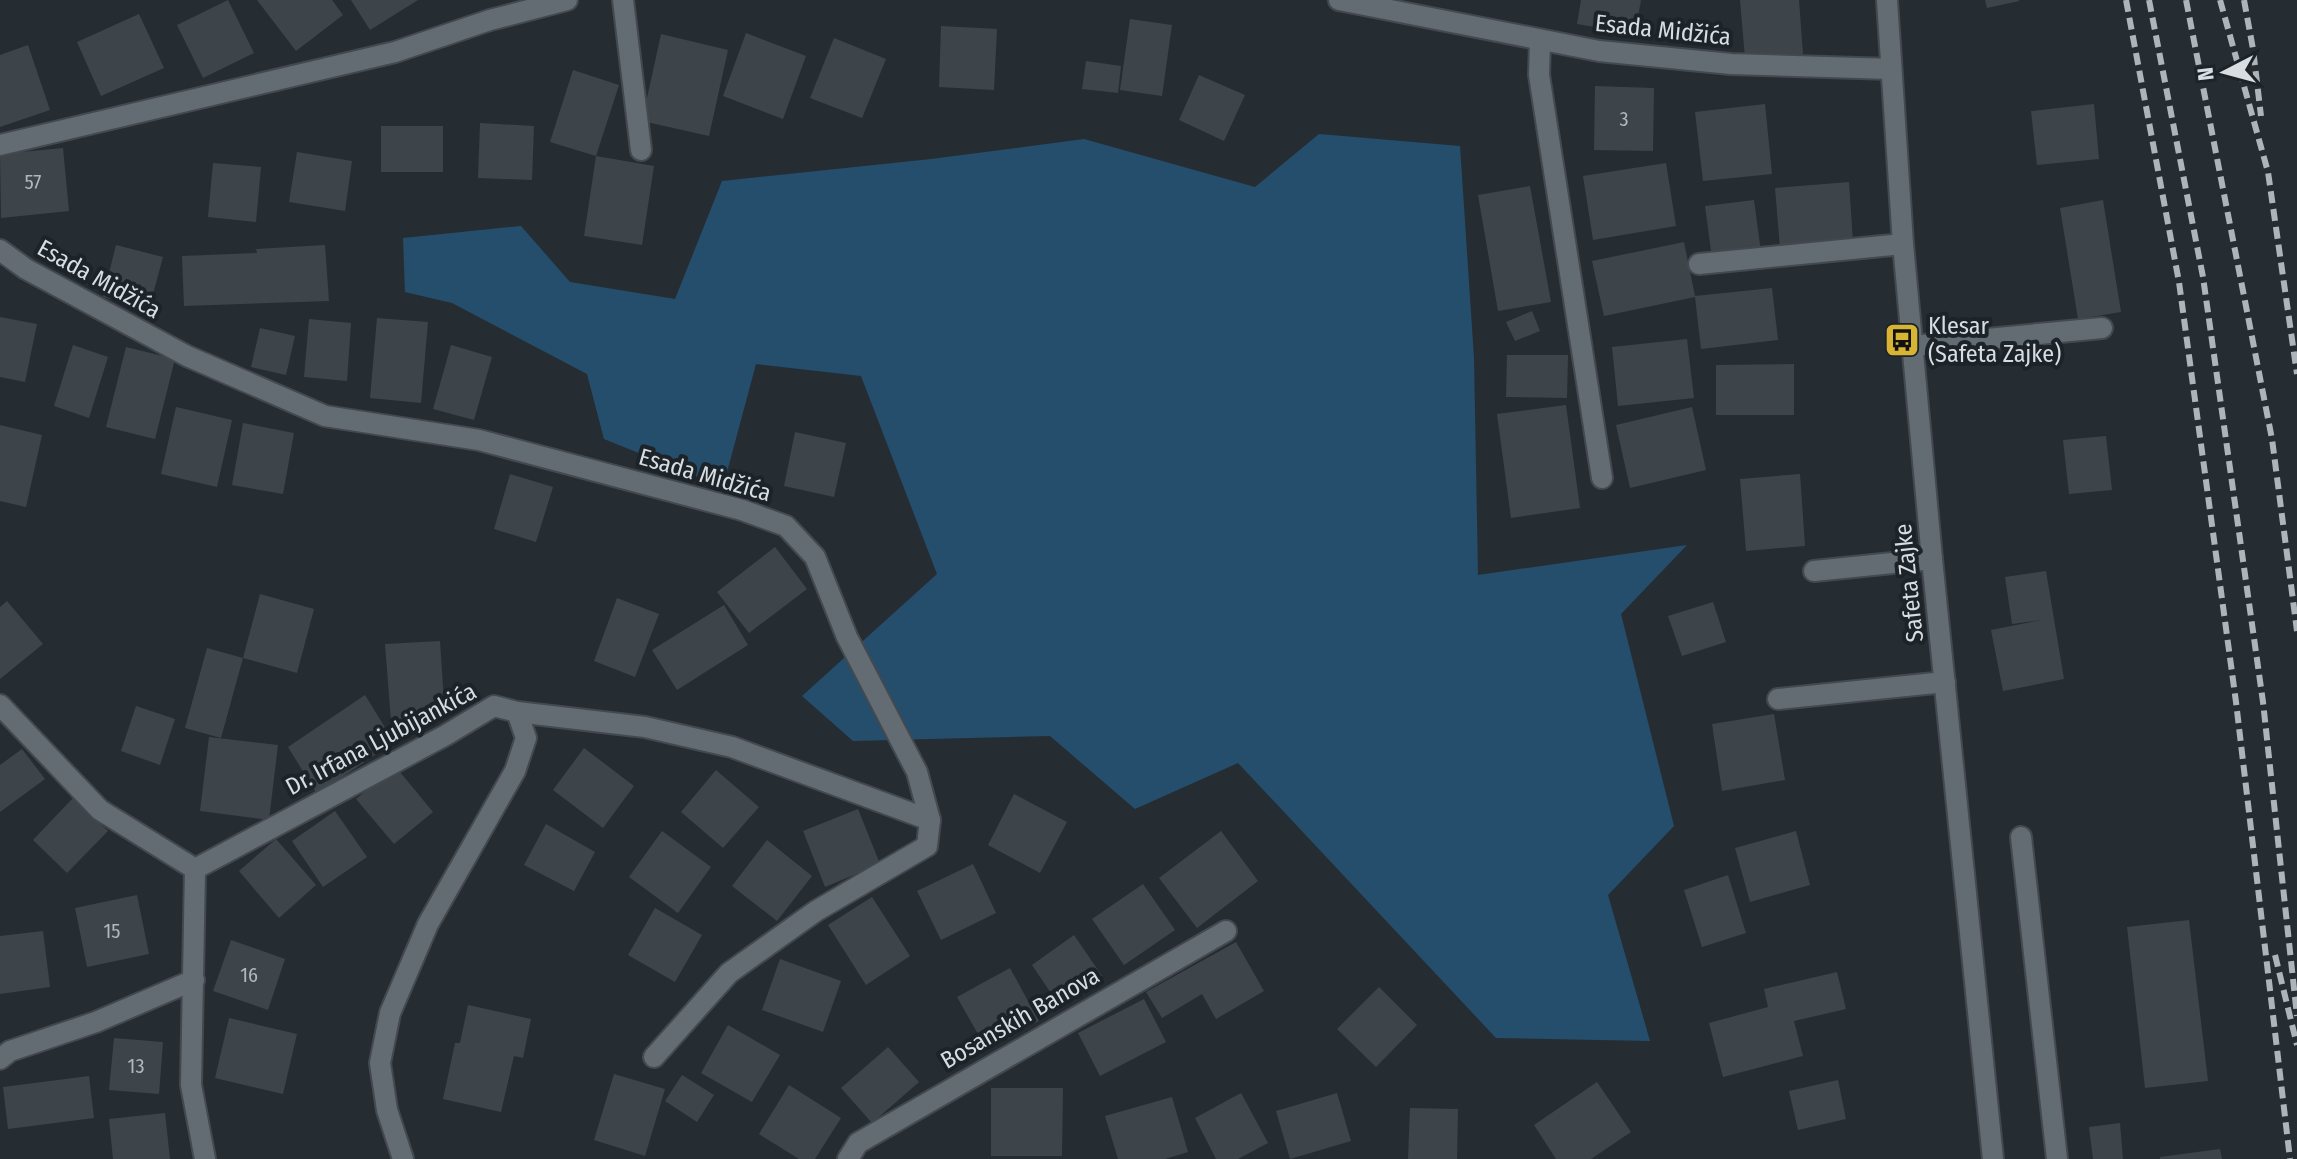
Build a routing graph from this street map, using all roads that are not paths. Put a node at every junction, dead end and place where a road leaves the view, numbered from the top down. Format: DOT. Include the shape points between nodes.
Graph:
graph roads {
  1 [pos="567,0"];
  2 [pos="623,0"];
  3 [pos="1339,0"];
  4 [pos="1887,0"];
  5 [pos="1540,40"];
  6 [pos="1891,69"];
  7 [pos="0,145"];
  8 [pos="641,150"];
  9 [pos="1903,244"];
  10 [pos="0,250"];
  11 [pos="1699,264"];
  12 [pos="2102,328"];
  13 [pos="1913,346"];
  14 [pos="1602,478"];
  15 [pos="1932,559"];
  16 [pos="1814,571"];
  17 [pos="1945,682"];
  18 [pos="1778,699"];
  19 [pos="0,705"];
  20 [pos="517,712"];
  21 [pos="930,820"];
  22 [pos="2021,837"];
  23 [pos="195,869"];
  24 [pos="1226,931"];
  25 [pos="194,980"];
  26 [pos="654,1057"];
  27 [pos="0,1059"];
  28 [pos="205,1159"];
  29 [pos="403,1159"];
  30 [pos="848,1159"];
  31 [pos="1993,1159"];
  32 [pos="2057,1159"];
  1 -- 7 [label="street" via="395,52"];
  2 -- 8 [label="street"];
  3 -- 5 [label="street, Esada Midžića"];
  4 -- 6 [label="street, Safeta Zajke"];
  5 -- 6 [label="street, Esada Midžića" via="1672,60"];
  5 -- 14 [label="street" via="1539,75"];
  6 -- 9 [label="street, Safeta Zajke"];
  9 -- 11 [label="street"];
  9 -- 13 [label="street, Safeta Zajke"];
  10 -- 21 [label="street, Esada Midžića" via="187,356 325,416 479,440 786,526 815,557 847,637 917,772"];
  12 -- 13 [label="street"];
  13 -- 15 [label="street, Safeta Zajke"];
  15 -- 16 [label="street"];
  15 -- 17 [label="street, Safeta Zajke"];
  17 -- 18 [label="street"];
  17 -- 31 [label="street, Safeta Zajke"];
  19 -- 23 [label="street" via="100,810"];
  20 -- 21 [label="street, Dr. Irfana Ljubijankića" via="645,727 732,747"];
  20 -- 23 [label="street, Dr. Irfana Ljubijankića" via="494,706"];
  20 -- 29 [label="street" via="526,738 515,771 428,924 390,1013 380,1063 387,1110"];
  21 -- 26 [label="street" via="927,846 816,911 729,973"];
  22 -- 32 [label="street"];
  23 -- 25 [label="street"];
  24 -- 30 [label="street, Bosanskih Banova" via="858,1143"];
  25 -- 27 [label="street"];
  25 -- 28 [label="street" via="191,1085"];
}
